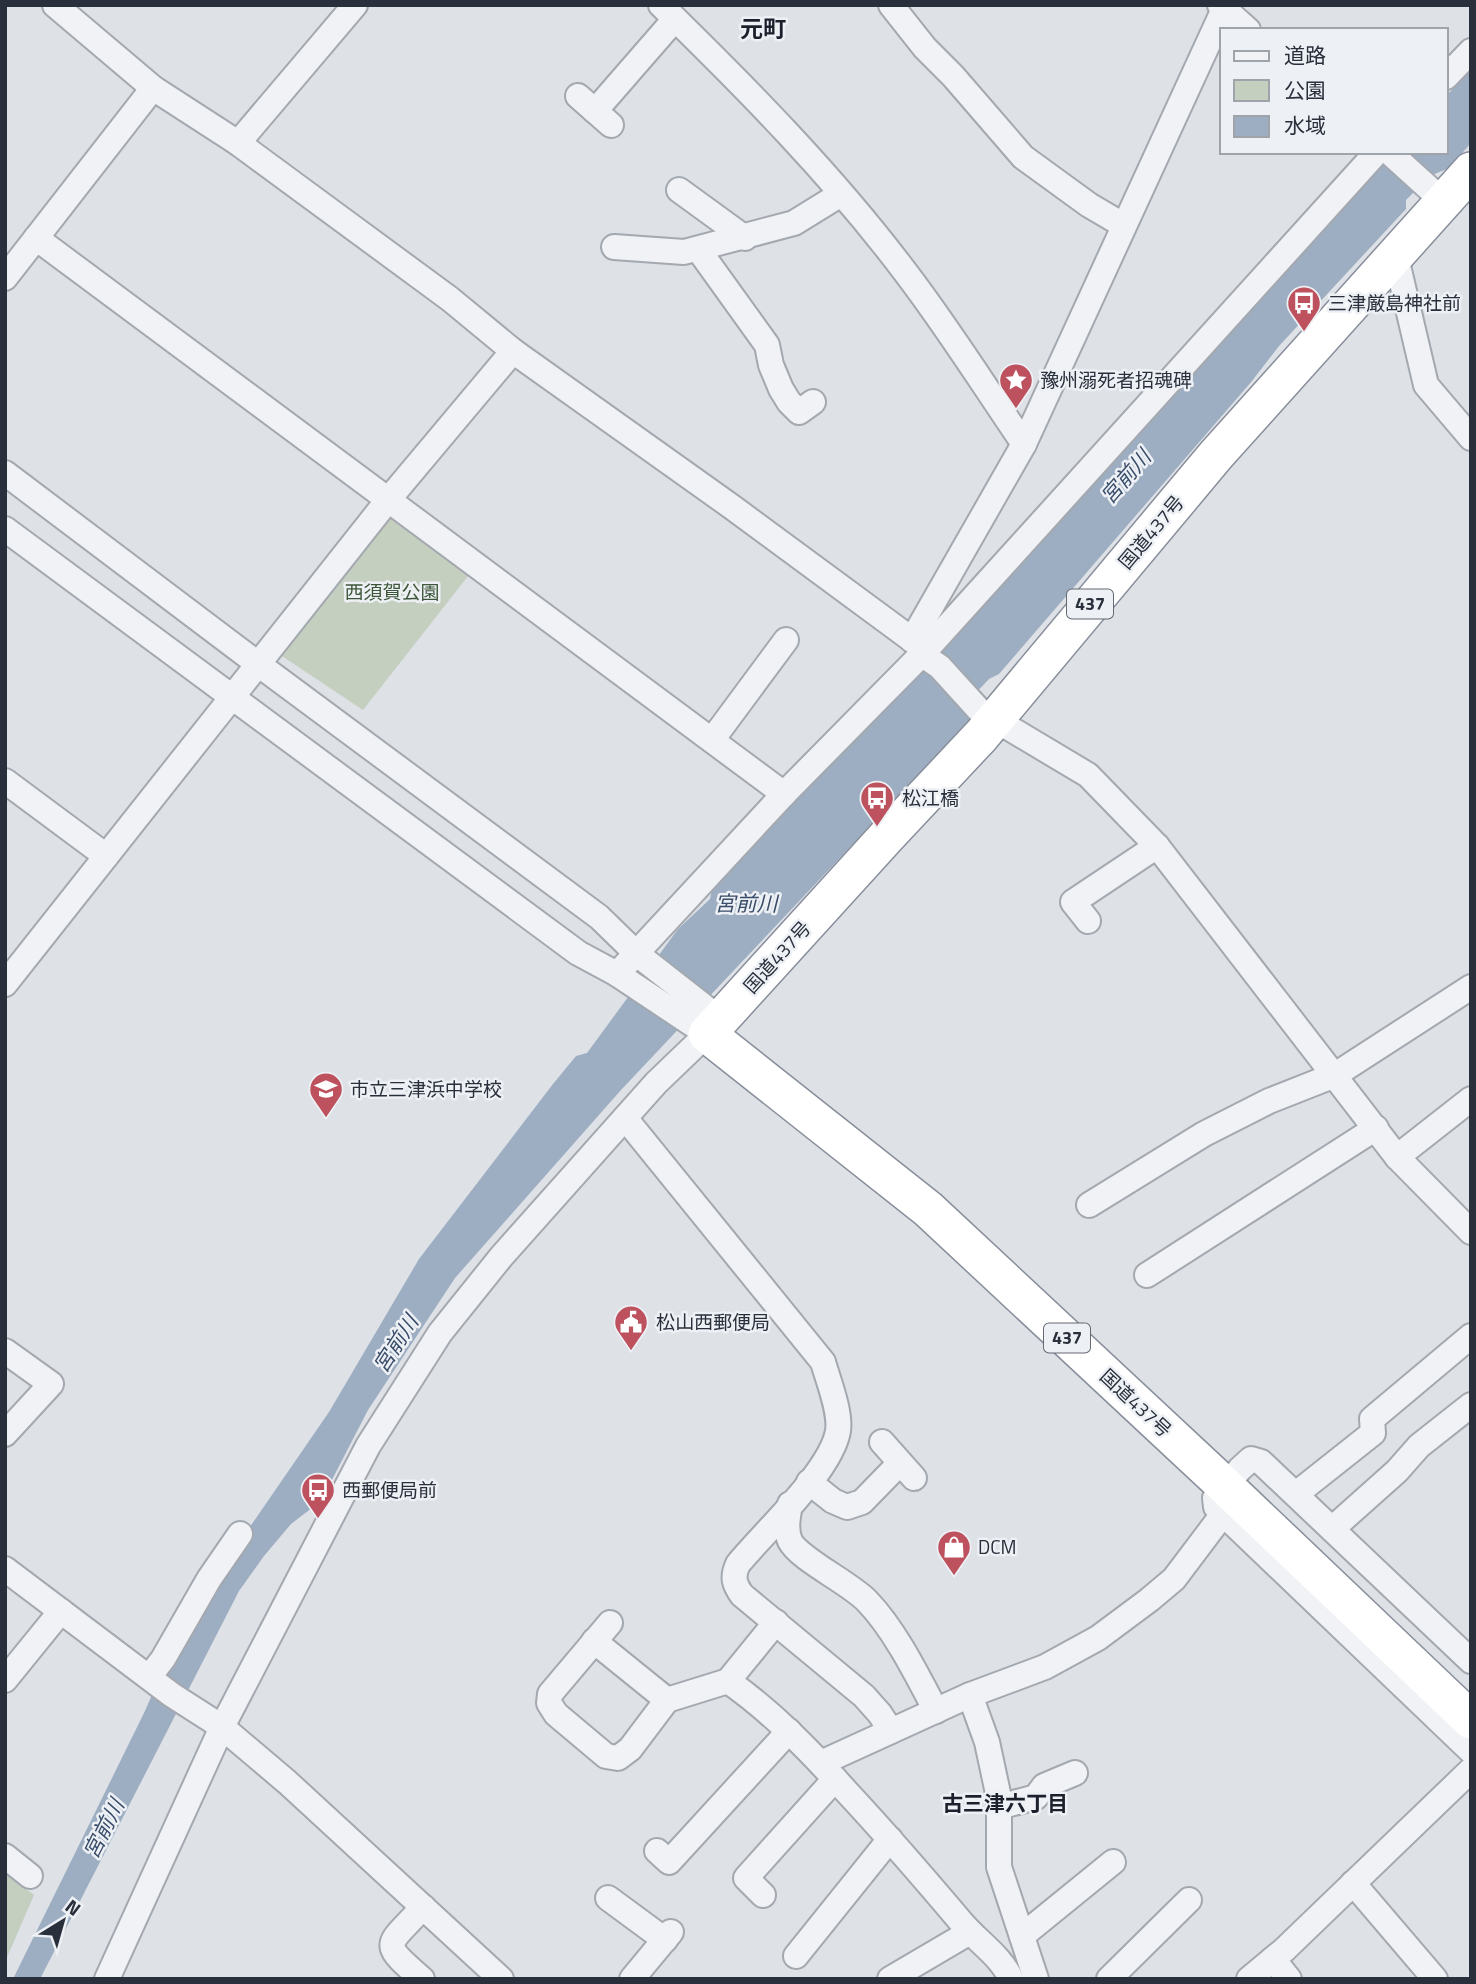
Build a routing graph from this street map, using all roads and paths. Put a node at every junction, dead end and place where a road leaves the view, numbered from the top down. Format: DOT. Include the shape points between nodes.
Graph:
graph roads {
  1 [pos="55,5"];
  2 [pos="355,5"];
  3 [pos="891,5"];
  4 [pos="1222,7"];
  5 [pos="668,12"];
  6 [pos="1246,28"];
  7 [pos="1471,51"];
  8 [pos="1448,75"];
  9 [pos="153,88"];
  10 [pos="594,111"];
  11 [pos="238,143"];
  12 [pos="1375,154"];
  13 [pos="1390,154"];
  14 [pos="1471,171"];
  15 [pos="679,190"];
  16 [pos="841,194"];
  17 [pos="1437,195"];
  18 [pos="1123,225"];
  19 [pos="36,237"];
  20 [pos="745,237"];
  21 [pos="614,247"];
  22 [pos="698,249"];
  23 [pos="1395,253"];
  24 [pos="5,278"];
  25 [pos="513,351"];
  26 [pos="813,402"];
  27 [pos="1471,438"];
  28 [pos="1024,444"];
  29 [pos="5,472"];
  30 [pos="388,499"];
  31 [pos="5,529"];
  32 [pos="786,640"];
  33 [pos="926,652"];
  34 [pos="258,664"];
  35 [pos="232,695"];
  36 [pos="987,715"];
  37 [pos="712,740"];
  38 [pos="5,781"];
  39 [pos="784,794"];
  40 [pos="1157,846"];
  41 [pos="106,856"];
  42 [pos="1088,921"];
  43 [pos="640,956"];
  44 [pos="620,976"];
  45 [pos="5,984"];
  46 [pos="1471,987"];
  47 [pos="709,1023"];
  48 [pos="1335,1075"];
  49 [pos="1471,1098"];
  50 [pos="625,1118"];
  51 [pos="1376,1128"];
  52 [pos="1397,1157"];
  53 [pos="1088,1205"];
  54 [pos="1470,1230"];
  55 [pos="1147,1275"];
  56 [pos="1471,1336"];
  57 [pos="5,1351"];
  58 [pos="1471,1405"];
  59 [pos="5,1434"];
  60 [pos="882,1443"];
  61 [pos="809,1482"];
  62 [pos="1229,1489"];
  63 [pos="1296,1493"];
  64 [pos="790,1504"];
  65 [pos="1332,1529"];
  66 [pos="240,1534"];
  67 [pos="5,1569"];
  68 [pos="61,1611"];
  69 [pos="776,1622"];
  70 [pos="1416,1654"];
  71 [pos="1471,1661"];
  72 [pos="150,1678"];
  73 [pos="5,1680"];
  74 [pos="728,1681"];
  75 [pos="1471,1692"];
  76 [pos="970,1695"];
  77 [pos="667,1700"];
  78 [pos="936,1711"];
  79 [pos="1471,1720"];
  80 [pos="222,1727"];
  81 [pos="789,1731"];
  82 [pos="891,1731"];
  83 [pos="1471,1751"];
  84 [pos="1471,1770"];
  85 [pos="828,1771"];
  86 [pos="1076,1773"];
  87 [pos="999,1807"];
  88 [pos="891,1839"];
  89 [pos="657,1851"];
  90 [pos="5,1856"];
  91 [pos="1112,1862"];
  92 [pos="30,1876"];
  93 [pos="1353,1883"];
  94 [pos="763,1895"];
  95 [pos="608,1898"];
  96 [pos="1189,1900"];
  97 [pos="423,1907"];
  98 [pos="970,1932"];
  99 [pos="1022,1936"];
  100 [pos="796,1956"];
  101 [pos="1273,1959"];
  102 [pos="107,1979"];
  103 [pos="422,1979"];
  104 [pos="501,1979"];
  105 [pos="632,1979"];
  106 [pos="890,1979"];
  107 [pos="1012,1979"];
  108 [pos="1036,1979"];
  109 [pos="1109,1979"];
  110 [pos="1249,1979"];
  111 [pos="1289,1979"];
  112 [pos="1434,1979"];
  1 -- 9 [label="street"];
  2 -- 11 [label="street"];
  3 -- 18 [label="street" via="1023,157"];
  4 -- 6 [label="street"];
  4 -- 18 [label="street"];
  5 -- 10 [label="street"];
  5 -- 16 [label="street" via="774,118"];
  7 -- 8 [label="street"];
  9 -- 11 [label="street"];
  9 -- 19 [label="street"];
  11 -- 25 [label="street"];
  12 -- 33 [label="street"];
  13 -- 17 [label="street"];
  14 -- 17 [label="highway, 国道437号 / 437"];
  15 -- 20 [label="street"];
  16 -- 20 [label="street" via="794,223"];
  16 -- 28 [label="street" via="906,273"];
  17 -- 23 [label="highway, 国道437号 / 437"];
  18 -- 28 [label="street"];
  19 -- 24 [label="street"];
  19 -- 30 [label="street"];
  20 -- 22 [label="street"];
  21 -- 22 [label="street"];
  22 -- 26 [label="street" via="767,345 789,402 799,412"];
  23 -- 27 [label="street" via="1426,385"];
  23 -- 36 [label="highway, 国道437号 / 437"];
  25 -- 30 [label="street"];
  25 -- 33 [label="street" via="732,506"];
  28 -- 33 [label="street"];
  29 -- 34 [label="street"];
  30 -- 34 [label="street"];
  30 -- 37 [label="street"];
  31 -- 35 [label="street"];
  32 -- 37 [label="street"];
  33 -- 36 [label="street"];
  33 -- 39 [label="street"];
  34 -- 35 [label="street"];
  34 -- 43 [label="street" via="599,917"];
  35 -- 41 [label="street"];
  35 -- 44 [label="street" via="578,953"];
  36 -- 40 [label="street" via="1088,775"];
  36 -- 47 [label="highway, 国道437号 / 437" via="981,736"];
  37 -- 39 [label="street"];
  38 -- 41 [label="street"];
  39 -- 43 [label="street"];
  40 -- 42 [label="street" via="1073,902"];
  40 -- 48 [label="street"];
  41 -- 45 [label="street"];
  43 -- 44 [label="street"];
  43 -- 47 [label="street"];
  44 -- 47 [label="street"];
  46 -- 48 [label="street"];
  47 -- 50 [label="street"];
  47 -- 62 [label="highway, 国道437号 / 437" via="928,1209"];
  48 -- 51 [label="street"];
  48 -- 53 [label="street" via="1204,1134"];
  49 -- 52 [label="street"];
  50 -- 61 [label="street" via="823,1362 838,1429 831,1452"];
  50 -- 80 [label="street" via="440,1333 368,1446"];
  51 -- 52 [label="street"];
  51 -- 55 [label="street"];
  52 -- 54 [label="street"];
  56 -- 63 [label="street" via="1372,1419 1373,1433"];
  57 -- 59 [label="street" via="51,1384"];
  58 -- 65 [label="street" via="1419,1446"];
  60 -- 61 [label="street" via="907,1470 862,1502 847,1507"];
  61 -- 64 [label="street"];
  62 -- 63 [label="street" via="1251,1459 1261,1462"];
  62 -- 70 [label="highway, 国道437号 / 437"];
  62 -- 76 [label="street" via="1174,1579 1149,1600 1098,1638 1045,1667"];
  62 -- 83 [label="street"];
  63 -- 65 [label="street"];
  64 -- 69 [label="street" via="733,1574 742,1595"];
  64 -- 78 [label="street" via="787,1528 791,1543 867,1601"];
  65 -- 71 [label="street"];
  66 -- 72 [label="street"];
  67 -- 68 [label="street"];
  68 -- 72 [label="street"];
  68 -- 73 [label="street"];
  69 -- 74 [label="street"];
  69 -- 82 [label="street" via="863,1696"];
  70 -- 75 [label="highway, 国道437号 / 437"];
  70 -- 79 [label="highway, 国道437号 / 437"];
  72 -- 80 [label="street"];
  74 -- 77 [label="street"];
  74 -- 81 [label="street"];
  76 -- 78 [label="street"];
  76 -- 87 [label="street" via="987,1742"];
  77 -- 77 [label="street" via="618,1758 606,1756 549,1703 550,1694 602,1632"];
  78 -- 82 [label="street"];
  80 -- 97 [label="street"];
  80 -- 102 [label="street"];
  81 -- 85 [label="street"];
  81 -- 89 [label="street" via="669,1862"];
  82 -- 85 [label="street"];
  84 -- 93 [label="street"];
  85 -- 88 [label="street"];
  85 -- 94 [label="street" via="746,1878"];
  86 -- 87 [label="street" via="1044,1787 1036,1797"];
  87 -- 99 [label="street" via="999,1867"];
  88 -- 98 [label="street"];
  88 -- 100 [label="street"];
  90 -- 92 [label="street"];
  91 -- 99 [label="street"];
  93 -- 101 [label="street"];
  93 -- 112 [label="street"];
  95 -- 105 [label="street" via="668,1936"];
  96 -- 109 [label="street"];
  97 -- 103 [label="street" via="392,1941 391,1948"];
  97 -- 104 [label="street"];
  98 -- 106 [label="street"];
  98 -- 107 [label="street"];
  99 -- 108 [label="street"];
  101 -- 110 [label="street"];
  101 -- 111 [label="street"];
}
